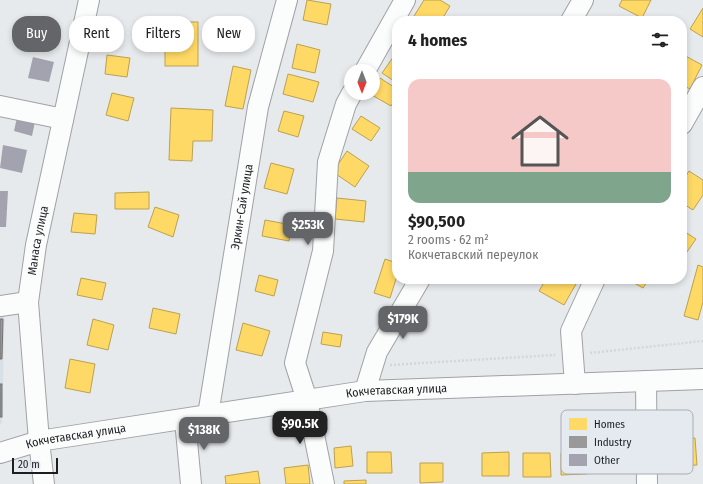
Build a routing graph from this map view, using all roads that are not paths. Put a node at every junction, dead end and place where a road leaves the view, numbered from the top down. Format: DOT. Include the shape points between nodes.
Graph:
graph roads {
  1 [pos="89,0"];
  2 [pos="287,0"];
  3 [pos="406,0"];
  4 [pos="583,0"];
  5 [pos="397,16"];
  6 [pos="574,16"];
  7 [pos="392,24"];
  8 [pos="369,64"];
  9 [pos="703,87"];
  10 [pos="348,100"];
  11 [pos="0,106"];
  12 [pos="687,115"];
  13 [pos="63,119"];
  14 [pos="417,284"];
  15 [pos="593,284"];
  16 [pos="28,302"];
  17 [pos="0,306"];
  18 [pos="703,379"];
  19 [pos="646,381"];
  20 [pos="575,384"];
  21 [pos="365,392"];
  22 [pos="307,400"];
  23 [pos="646,410"];
  24 [pos="208,415"];
  25 [pos="185,420"];
  26 [pos="39,441"];
  27 [pos="0,454"];
  28 [pos="647,474"];
  29 [pos="44,484"];
  30 [pos="191,484"];
  31 [pos="324,484"];
  32 [pos="647,484"];
  1 -- 13 [label="street, Манаса улица"];
  2 -- 24 [label="street, Эркин-Сай улица" via="258,107"];
  3 -- 5 [label="street"];
  4 -- 6 [label="street"];
  7 -- 8 [label="street"];
  9 -- 12 [label="street"];
  10 -- 22 [label="street" via="328,162 324,251 294,363"];
  11 -- 13 [label="street"];
  13 -- 16 [label="street, Манаса улица" via="36,245"];
  14 -- 21 [label="street" via="377,352"];
  15 -- 20 [label="street" via="571,331"];
  16 -- 17 [label="street"];
  16 -- 26 [label="street, Манаса улица"];
  18 -- 19 [label="street, Кокчетавская улица"];
  19 -- 20 [label="street, Кокчетавская улица"];
  19 -- 23 [label="street"];
  20 -- 21 [label="street, Кокчетавская улица"];
  21 -- 22 [label="street, Кокчетавская улица"];
  22 -- 24 [label="street, Кокчетавская улица"];
  22 -- 31 [label="street"];
  24 -- 25 [label="street, Кокчетавская улица"];
  25 -- 26 [label="street, Кокчетавская улица"];
  25 -- 30 [label="street"];
  26 -- 27 [label="street, Кокчетавская улица"];
  26 -- 29 [label="street, Манаса улица"];
  28 -- 32 [label="street"];
}
